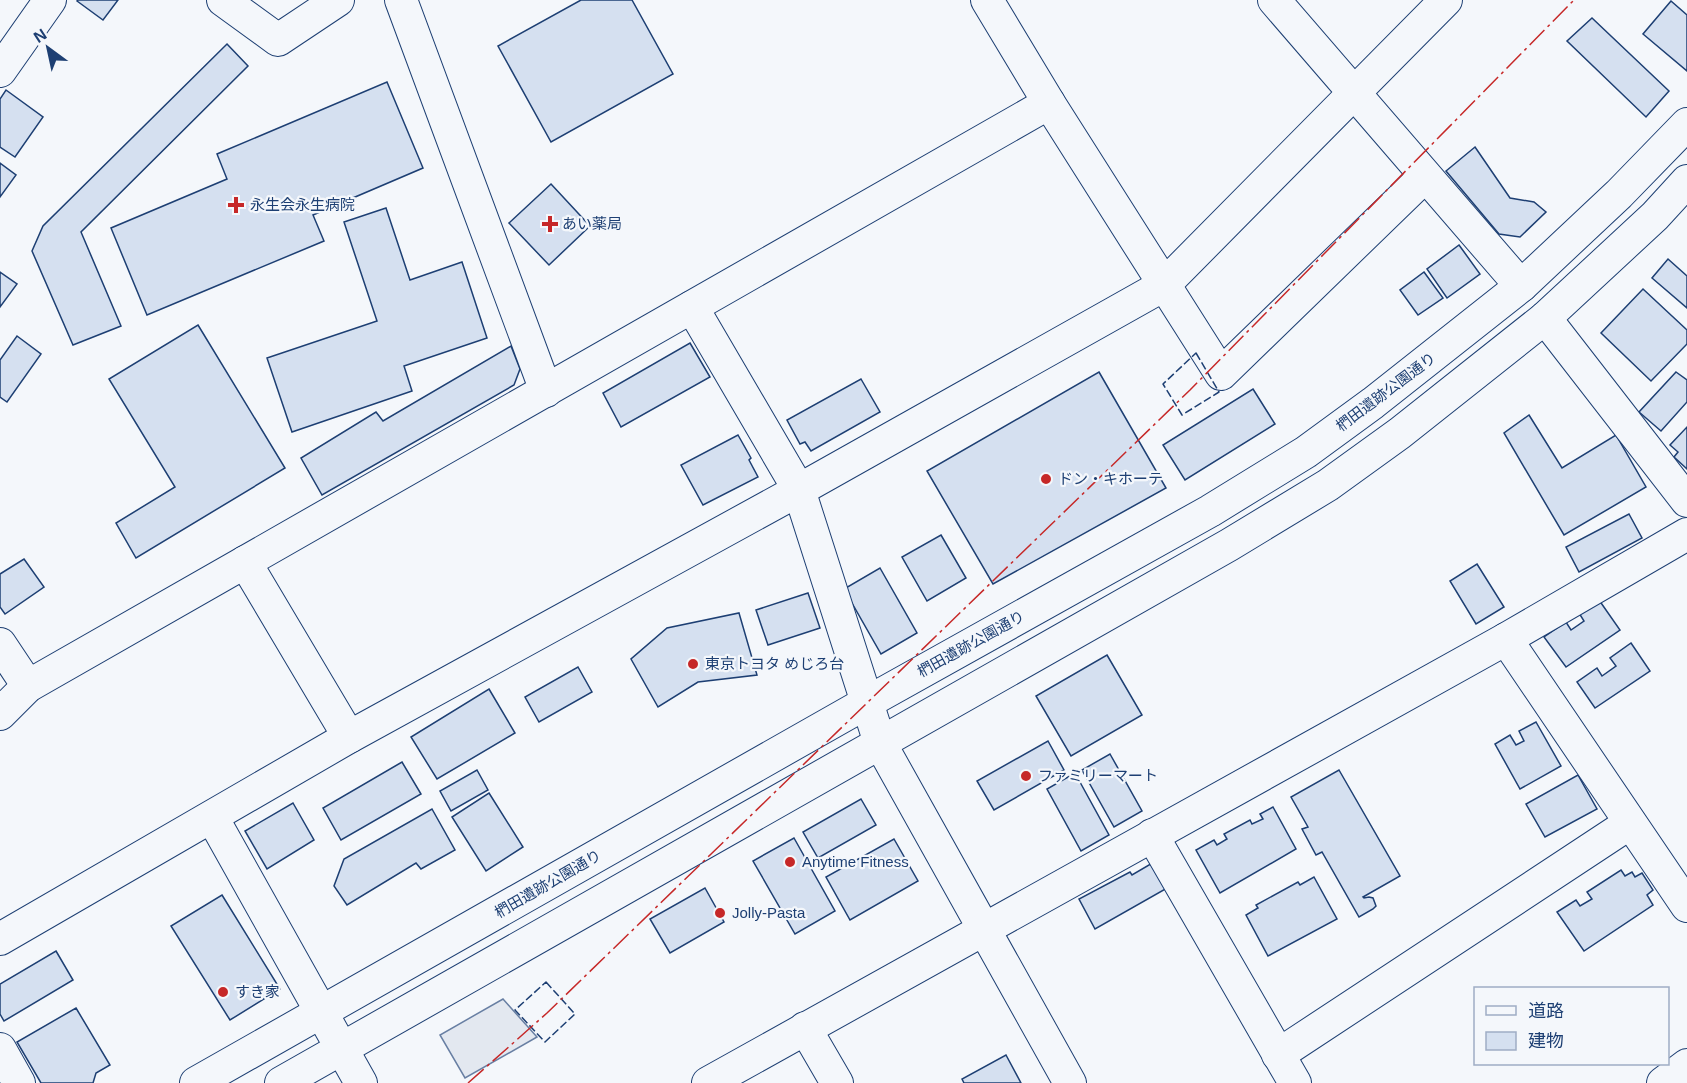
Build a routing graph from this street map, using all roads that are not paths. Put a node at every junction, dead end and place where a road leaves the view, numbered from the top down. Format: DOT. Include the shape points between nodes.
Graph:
graph roads {
  1 [pos="50,0"];
  2 [pos="338,0"];
  3 [pos="401,0"];
  4 [pos="987,0"];
  5 [pos="1274,0"];
  6 [pos="1446,0"];
  7 [pos="229,2"];
  8 [pos="0,71"];
  9 [pos="1354,93"];
  10 [pos="1049,103"];
  11 [pos="1687,124"];
  12 [pos="1425,176"];
  13 [pos="1687,181"];
  14 [pos="1164,285"];
  15 [pos="1521,286"];
  16 [pos="692,307"];
  17 [pos="1545,318"];
  18 [pos="546,391"];
  19 [pos="799,490"];
  20 [pos="1687,501"];
  21 [pos="1687,534"];
  22 [pos="245,562"];
  23 [pos="1506,639"];
  24 [pos="0,644"];
  25 [pos="28,686"];
  26 [pos="866,703"];
  27 [pos="0,714"];
  28 [pos="348,737"];
  29 [pos="880,743"];
  30 [pos="212,817"];
  31 [pos="1630,823"];
  32 [pos="1152,835"];
  33 [pos="1687,906"];
  34 [pos="984,929"];
  35 [pos="0,939"];
  36 [pos="320,1013"];
  37 [pos="805,1028"];
  38 [pos="0,1049"];
  39 [pos="342,1049"];
  40 [pos="1278,1055"];
  41 [pos="1687,1065"];
  42 [pos="19,1083"];
  43 [pos="196,1083"];
  44 [pos="281,1083"];
  45 [pos="361,1083"];
  46 [pos="708,1083"];
  47 [pos="837,1083"];
  48 [pos="1070,1083"];
  49 [pos="1295,1083"];
  50 [pos="1663,1083"];
  1 -- 8 [label="street"];
  2 -- 7 [label="street" via="278,40"];
  3 -- 18 [label="street"];
  4 -- 10 [label="street"];
  5 -- 9 [label="street"];
  6 -- 9 [label="street"];
  9 -- 12 [label="street"];
  9 -- 14 [label="street"];
  10 -- 14 [label="street"];
  10 -- 16 [label="street"];
  11 -- 15 [label="street, 椚田遺跡公園通り"];
  12 -- 14 [label="street" via="1221,374"];
  12 -- 15 [label="street"];
  13 -- 17 [label="street"];
  14 -- 19 [label="street"];
  15 -- 26 [label="street, 椚田遺跡公園通り" via="1306,452 1210,511"];
  16 -- 18 [label="street"];
  16 -- 19 [label="street"];
  17 -- 20 [label="street"];
  17 -- 29 [label="street" via="1328,485"];
  18 -- 22 [label="street"];
  19 -- 26 [label="street"];
  19 -- 28 [label="street"];
  21 -- 23 [label="street"];
  22 -- 25 [label="street"];
  22 -- 28 [label="street"];
  23 -- 31 [label="street"];
  23 -- 32 [label="street"];
  24 -- 25 [label="street"];
  25 -- 27 [label="street"];
  26 -- 29 [label="street"];
  26 -- 36 [label="street, 椚田遺跡公園通り"];
  28 -- 30 [label="street"];
  29 -- 34 [label="street"];
  29 -- 39 [label="street"];
  30 -- 35 [label="street"];
  30 -- 36 [label="street"];
  31 -- 33 [label="street"];
  31 -- 40 [label="street"];
  32 -- 34 [label="street"];
  32 -- 40 [label="street"];
  34 -- 37 [label="street"];
  34 -- 48 [label="street"];
  36 -- 39 [label="street"];
  36 -- 43 [label="street, 椚田遺跡公園通り"];
  37 -- 46 [label="street"];
  37 -- 47 [label="street"];
  38 -- 42 [label="street"];
  39 -- 44 [label="street"];
  39 -- 45 [label="street"];
  40 -- 49 [label="street"];
  41 -- 50 [label="street"];
}
